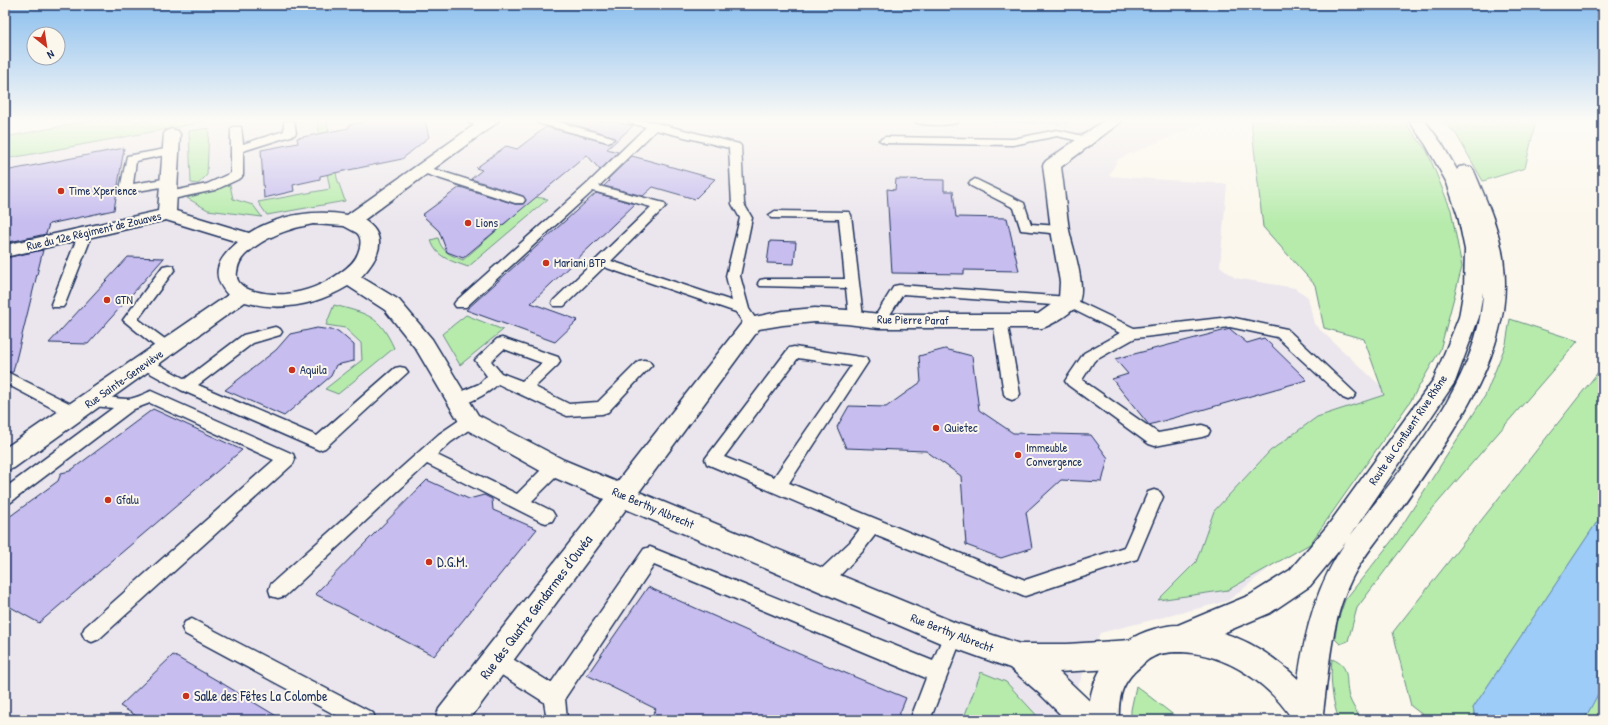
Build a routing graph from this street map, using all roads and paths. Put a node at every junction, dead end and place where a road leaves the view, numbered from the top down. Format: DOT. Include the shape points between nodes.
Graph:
graph roads {
  1 [pos="140,155"];
  2 [pos="171,155"];
  3 [pos="237,155"];
  4 [pos="440,155"];
  5 [pos="624,155"];
  6 [pos="735,155"];
  7 [pos="1067,155"];
  8 [pos="1440,155"];
  9 [pos="1455,155"];
  10 [pos="421,169"];
  11 [pos="974,183"];
  12 [pos="591,187"];
  13 [pos="168,197"];
  14 [pos="519,200"];
  15 [pos="775,215"];
  16 [pos="351,221"];
  17 [pos="1060,230"];
  18 [pos="83,233"];
  19 [pos="252,240"];
  20 [pos="5,251"];
  21 [pos="602,262"];
  22 [pos="168,269"];
  23 [pos="346,278"];
  24 [pos="765,283"];
  25 [pos="853,284"];
  26 [pos="242,295"];
  27 [pos="559,302"];
  28 [pos="1069,302"];
  29 [pos="58,304"];
  30 [pos="461,304"];
  31 [pos="856,317"];
  32 [pos="747,318"];
  33 [pos="879,321"];
  34 [pos="1000,321"];
  35 [pos="275,332"];
  36 [pos="1132,333"];
  37 [pos="168,349"];
  38 [pos="146,364"];
  39 [pos="644,365"];
  40 [pos="400,372"];
  41 [pos="5,376"];
  42 [pos="496,377"];
  43 [pos="186,386"];
  44 [pos="524,388"];
  45 [pos="1012,394"];
  46 [pos="1348,394"];
  47 [pos="457,400"];
  48 [pos="128,405"];
  49 [pos="83,407"];
  50 [pos="470,421"];
  51 [pos="1202,431"];
  52 [pos="425,456"];
  53 [pos="5,461"];
  54 [pos="555,467"];
  55 [pos="777,487"];
  56 [pos="621,495"];
  57 [pos="5,496"];
  58 [pos="1154,497"];
  59 [pos="519,503"];
  60 [pos="546,516"];
  61 [pos="872,526"];
  62 [pos="822,581"];
  63 [pos="278,590"];
  64 [pos="192,628"];
  65 [pos="92,633"];
  66 [pos="953,635"];
  67 [pos="1180,638"];
  68 [pos="1131,654"];
  69 [pos="1020,658"];
  70 [pos="496,660"];
  71 [pos="938,673"];
  72 [pos="554,696"];
  73 [pos="1310,717"];
  74 [pos="366,720"];
  75 [pos="450,720"];
  76 [pos="557,720"];
  77 [pos="920,720"];
  78 [pos="1087,720"];
  79 [pos="1104,720"];
  1 -- 13 [label="lane" via="132,158 126,189"];
  2 -- 13 [label="street"];
  3 -- 13 [label="lane" via="237,175 210,187"];
  4 -- 10 [label="street"];
  5 -- 12 [label="lane"];
  6 -- 32 [label="lane" via="738,204 746,218 733,276"];
  7 -- 17 [label="street" via="1052,165"];
  8 -- 67 [label="street, Route du Confluent Rive Rhône" via="1456,183 1475,250 1474,288 1469,318 1444,382 1338,532 1300,578 1260,604"];
  9 -- 73 [label="street, Route du Confluent Rive Rhône" via="1482,208 1492,240 1496,269 1495,301 1488,336 1473,374 1433,443 1357,546 1333,589 1317,644"];
  10 -- 14 [label="lane"];
  10 -- 16 [label="street"];
  11 -- 17 [label="lane" via="1020,206 1026,227"];
  12 -- 21 [label="lane" via="660,206"];
  12 -- 30 [label="lane"];
  13 -- 18 [label="street, Rue du 12e Régiment de Zouaves"];
  13 -- 19 [label="street, Rue du 12e Régiment de Zouaves"];
  15 -- 25 [label="lane" via="845,215"];
  16 -- 19 [label="street" via="313,218 292,222"];
  16 -- 23 [label="street" via="364,228 370,239 370,251 361,265"];
  17 -- 28 [label="street" via="1070,282"];
  18 -- 20 [label="street, Rue du 12e Régiment de Zouaves"];
  18 -- 29 [label="lane" via="82,243"];
  19 -- 26 [label="street" via="238,251 229,264 226,276 231,287"];
  21 -- 27 [label="lane"];
  21 -- 32 [label="lane"];
  22 -- 37 [label="lane" via="130,320"];
  23 -- 26 [label="street" via="315,293 280,301 259,300"];
  23 -- 47 [label="street, Rue Berthy Albrecht" via="392,305 424,344"];
  24 -- 25 [label="lane"];
  25 -- 31 [label="lane"];
  26 -- 37 [label="street, Rue Sainte-Geneviève"];
  28 -- 33 [label="lane" via="898,289"];
  28 -- 34 [label="street, Rue Pierre Paraf" via="1042,321"];
  28 -- 36 [label="lane"];
  31 -- 32 [label="street, Rue Pierre Paraf"];
  31 -- 33 [label="street, Rue Pierre Paraf"];
  32 -- 56 [label="street"];
  33 -- 34 [label="street, Rue Pierre Paraf"];
  34 -- 45 [label="lane"];
  35 -- 43 [label="lane" via="248,339"];
  36 -- 46 [label="lane" via="1230,322 1282,332"];
  36 -- 51 [label="lane" via="1089,357 1072,381 1155,440"];
  37 -- 38 [label="street, Rue Sainte-Geneviève"];
  38 -- 43 [label="lane"];
  38 -- 49 [label="street, Rue Sainte-Geneviève"];
  39 -- 44 [label="lane" via="602,408 567,410"];
  40 -- 43 [label="lane" via="319,444"];
  41 -- 49 [label="lane"];
  42 -- 44 [label="lane"];
  42 -- 44 [label="lane" via="482,360 502,342 553,361"];
  42 -- 47 [label="lane" via="484,388"];
  47 -- 50 [label="street, Rue Berthy Albrecht"];
  48 -- 49 [label="lane" via="111,402"];
  48 -- 57 [label="lane"];
  48 -- 65 [label="lane" via="151,397 287,459"];
  49 -- 53 [label="street, Rue Sainte-Geneviève"];
  50 -- 52 [label="lane"];
  50 -- 54 [label="street, Rue Berthy Albrecht"];
  52 -- 59 [label="lane"];
  52 -- 63 [label="lane"];
  54 -- 56 [label="street, Rue Berthy Albrecht"];
  54 -- 59 [label="lane"];
  55 -- 55 [label="lane" via="713,459 794,352 861,362"];
  55 -- 61 [label="lane"];
  56 -- 62 [label="street, Rue Berthy Albrecht"];
  56 -- 70 [label="street, Rue des Quatre Gendarmes d'Ouvéa"];
  58 -- 61 [label="lane" via="1131,553 1025,588"];
  59 -- 60 [label="lane"];
  61 -- 62 [label="lane" via="856,547"];
  62 -- 66 [label="street, Rue Berthy Albrecht"];
  64 -- 74 [label="lane"];
  66 -- 69 [label="street, Rue Berthy Albrecht"];
  66 -- 71 [label="lane"];
  67 -- 68 [label="street" via="1154,642"];
  67 -- 73 [label="street" via="1215,644 1236,651 1264,667 1288,688"];
  68 -- 69 [label="street, Rue Berthy Albrecht"];
  68 -- 79 [label="street" via="1111,675 1102,705"];
  69 -- 78 [label="street, Rue Berthy Albrecht"];
  70 -- 72 [label="lane"];
  70 -- 75 [label="street, Rue des Quatre Gendarmes d'Ouvéa"];
  71 -- 72 [label="lane" via="650,555"];
  71 -- 77 [label="lane"];
  72 -- 76 [label="lane"];
}
